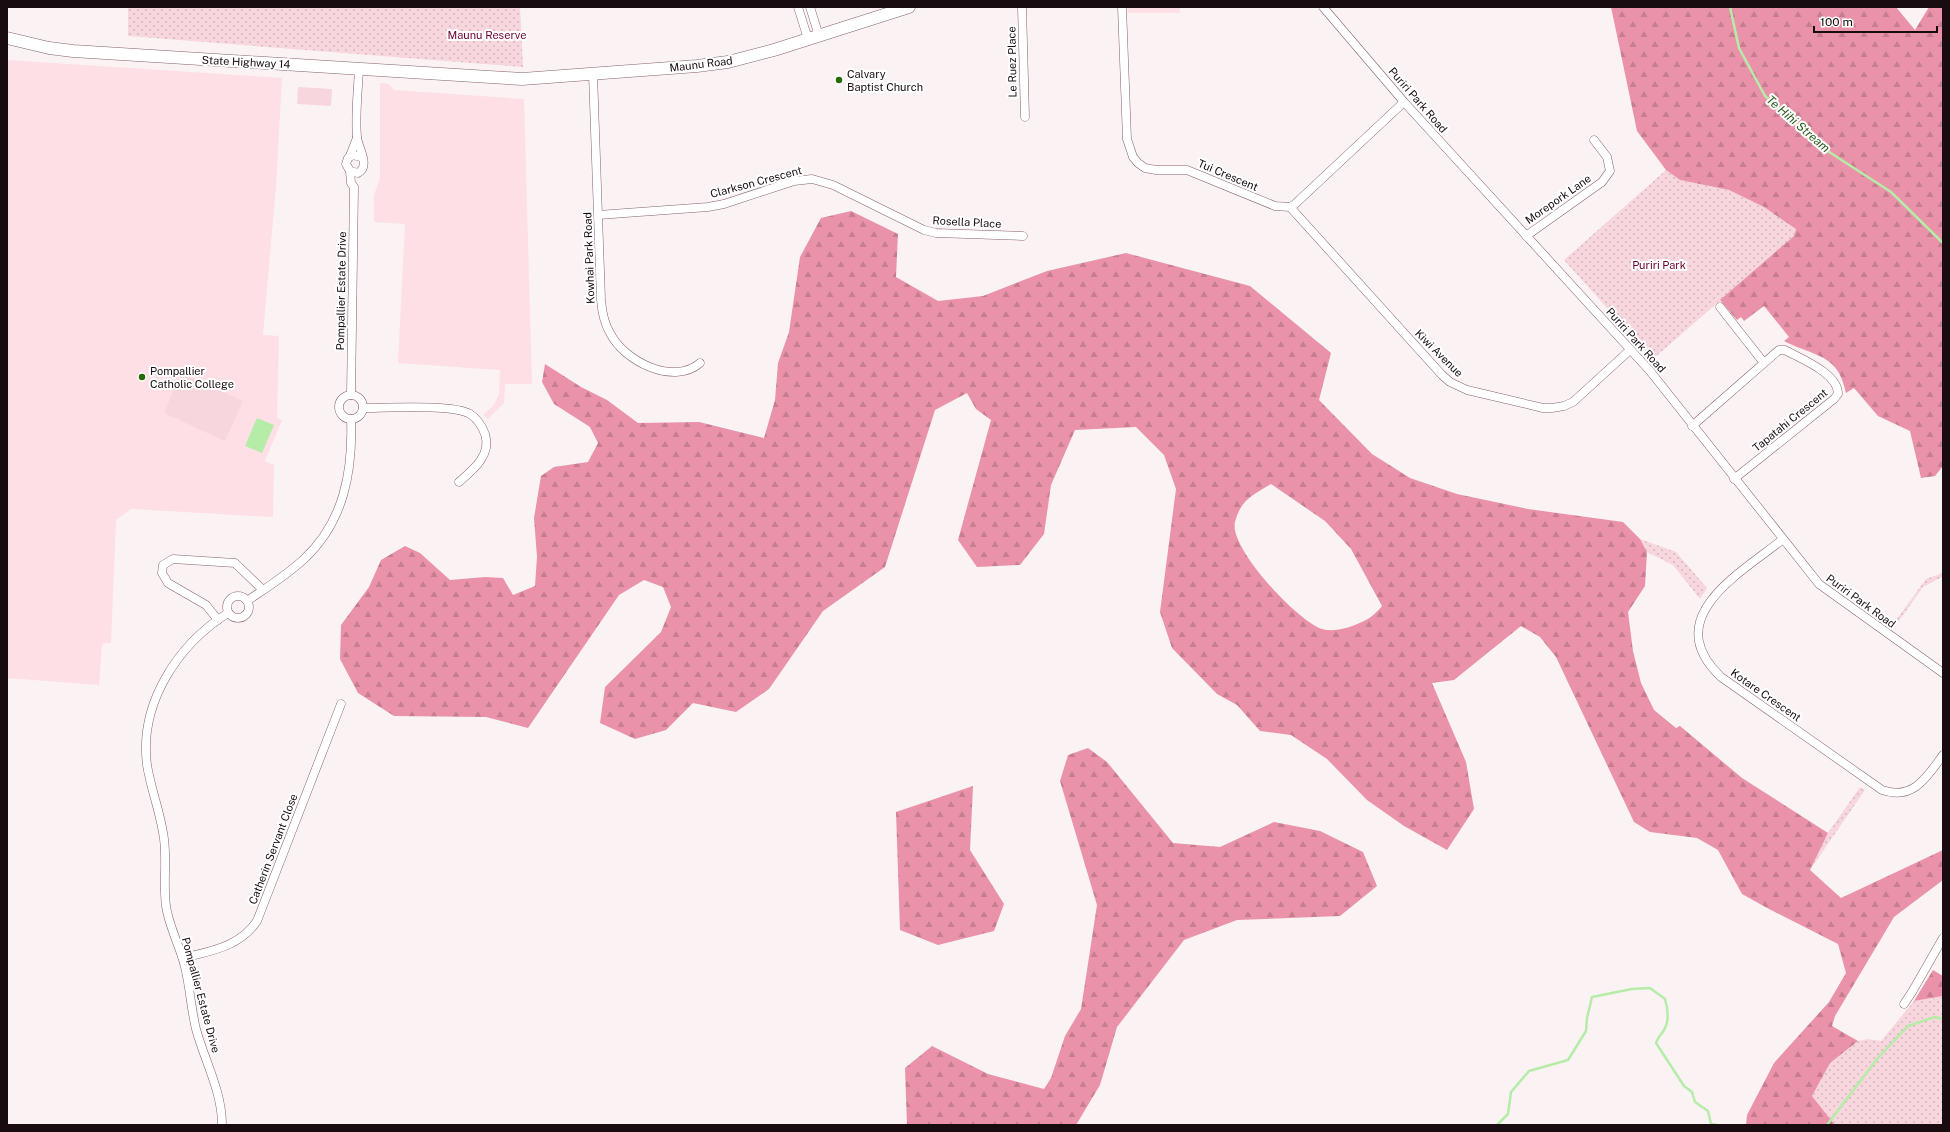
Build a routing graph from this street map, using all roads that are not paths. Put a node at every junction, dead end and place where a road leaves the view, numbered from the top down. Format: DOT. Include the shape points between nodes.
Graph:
graph roads {
  1 [pos="798,7"];
  2 [pos="810,7"];
  3 [pos="909,7"];
  4 [pos="1022,7"];
  5 [pos="1122,7"];
  6 [pos="1323,7"];
  7 [pos="819,36"];
  8 [pos="7,38"];
  9 [pos="808,39"];
  10 [pos="359,69"];
  11 [pos="593,74"];
  12 [pos="486,77"];
  13 [pos="1404,102"];
  14 [pos="1024,117"];
  15 [pos="357,138"];
  16 [pos="1594,140"];
  17 [pos="350,156"];
  18 [pos="361,157"];
  19 [pos="350,171"];
  20 [pos="361,172"];
  21 [pos="354,187"];
  22 [pos="1290,206"];
  23 [pos="598,215"];
  24 [pos="910,224"];
  25 [pos="1024,236"];
  26 [pos="1526,236"];
  27 [pos="1720,307"];
  28 [pos="1630,350"];
  29 [pos="1764,363"];
  30 [pos="700,364"];
  31 [pos="351,395"];
  32 [pos="363,408"];
  33 [pos="351,419"];
  34 [pos="1692,426"];
  35 [pos="1734,479"];
  36 [pos="459,482"];
  37 [pos="1782,540"];
  38 [pos="263,590"];
  39 [pos="247,601"];
  40 [pos="228,613"];
  41 [pos="218,620"];
  42 [pos="1943,673"];
  43 [pos="341,704"];
  44 [pos="1943,755"];
  45 [pos="1943,938"];
  46 [pos="182,958"];
  47 [pos="1904,1004"];
  48 [pos="222,1125"];
  1 -- 9 [label="street"];
  2 -- 7 [label="street"];
  3 -- 7 [label="main road, Maunu Road"];
  4 -- 14 [label="street, Le Ruez Place"];
  5 -- 22 [label="street, Tui Crescent" via="1127,139 1133,157 1138,163 1156,170 1187,170 1275,206"];
  6 -- 13 [label="street, Puriri Park Road"];
  7 -- 9 [label="main road, Maunu Road"];
  8 -- 10 [label="main road, State Highway 14" via="73,51"];
  9 -- 11 [label="main road, Maunu Road" via="728,62"];
  10 -- 12 [label="main road, State Highway 14"];
  10 -- 15 [label="street"];
  11 -- 12 [label="main road, Maunu Road" via="522,79"];
  11 -- 23 [label="street, Kowhai Park Road"];
  13 -- 22 [label="street"];
  13 -- 26 [label="street, Puriri Park Road"];
  15 -- 17 [label="street"];
  15 -- 18 [label="street"];
  16 -- 26 [label="street, Morepork Lane" via="1607,157 1610,171 1602,182"];
  17 -- 18 [label="street"];
  17 -- 19 [label="street" via="346,164"];
  18 -- 20 [label="street" via="365,164"];
  19 -- 20 [label="street"];
  19 -- 21 [label="street, Pompallier Estate Drive"];
  20 -- 21 [label="street, Pompallier Estate Drive"];
  21 -- 31 [label="street, Pompallier Estate Drive"];
  22 -- 28 [label="street, Kiwi Avenue" via="1442,375 1458,386 1543,408 1564,406 1582,394"];
  23 -- 24 [label="street, Clarkson Crescent" via="708,207 794,181 812,179 828,183"];
  23 -- 30 [label="street, Kowhai Park Road" via="602,312 610,334 626,354 648,366 685,372"];
  24 -- 25 [label="street, Rosella Place" via="936,233"];
  26 -- 28 [label="street, Puriri Park Road"];
  27 -- 29 [label="street"];
  28 -- 34 [label="street, Puriri Park Road" via="1650,371"];
  29 -- 34 [label="street, Tapatahi Crescent"];
  29 -- 35 [label="street, Tapatahi Crescent" via="1779,350 1785,350 1822,370 1835,382 1838,394 1834,400"];
  31 -- 32 [label="street" via="358,398"];
  31 -- 33 [label="street" via="344,398 340,409 344,416"];
  32 -- 33 [label="street" via="360,415"];
  32 -- 36 [label="street" via="451,408 477,419 486,445 481,462"];
  33 -- 38 [label="street" via="348,478 338,512 312,551"];
  34 -- 35 [label="street, Puriri Park Road"];
  35 -- 37 [label="street, Puriri Park Road"];
  37 -- 42 [label="street, Puriri Park Road" via="1819,584"];
  37 -- 44 [label="street, Kotare Crescent" via="1716,592 1704,608 1700,618 1699,639 1706,660 1721,677 1882,790 1897,794 1911,790 1927,778"];
  38 -- 39 [label="street"];
  38 -- 41 [label="street" via="236,563 172,559 163,565 162,573 168,583 206,605"];
  39 -- 40 [label="street" via="241,596 231,598 226,606"];
  39 -- 40 [label="street" via="249,607 245,616 236,619"];
  40 -- 41 [label="street, Pompallier Estate Drive"];
  41 -- 46 [label="street, Pompallier Estate Drive" via="189,645 161,684 147,728 147,767 166,850 166,905"];
  43 -- 46 [label="street, Catherin Servant Close" via="257,921 251,930 228,946"];
  45 -- 47 [label="street"];
  46 -- 48 [label="street, Pompallier Estate Drive" via="197,1031 220,1101"];
}
